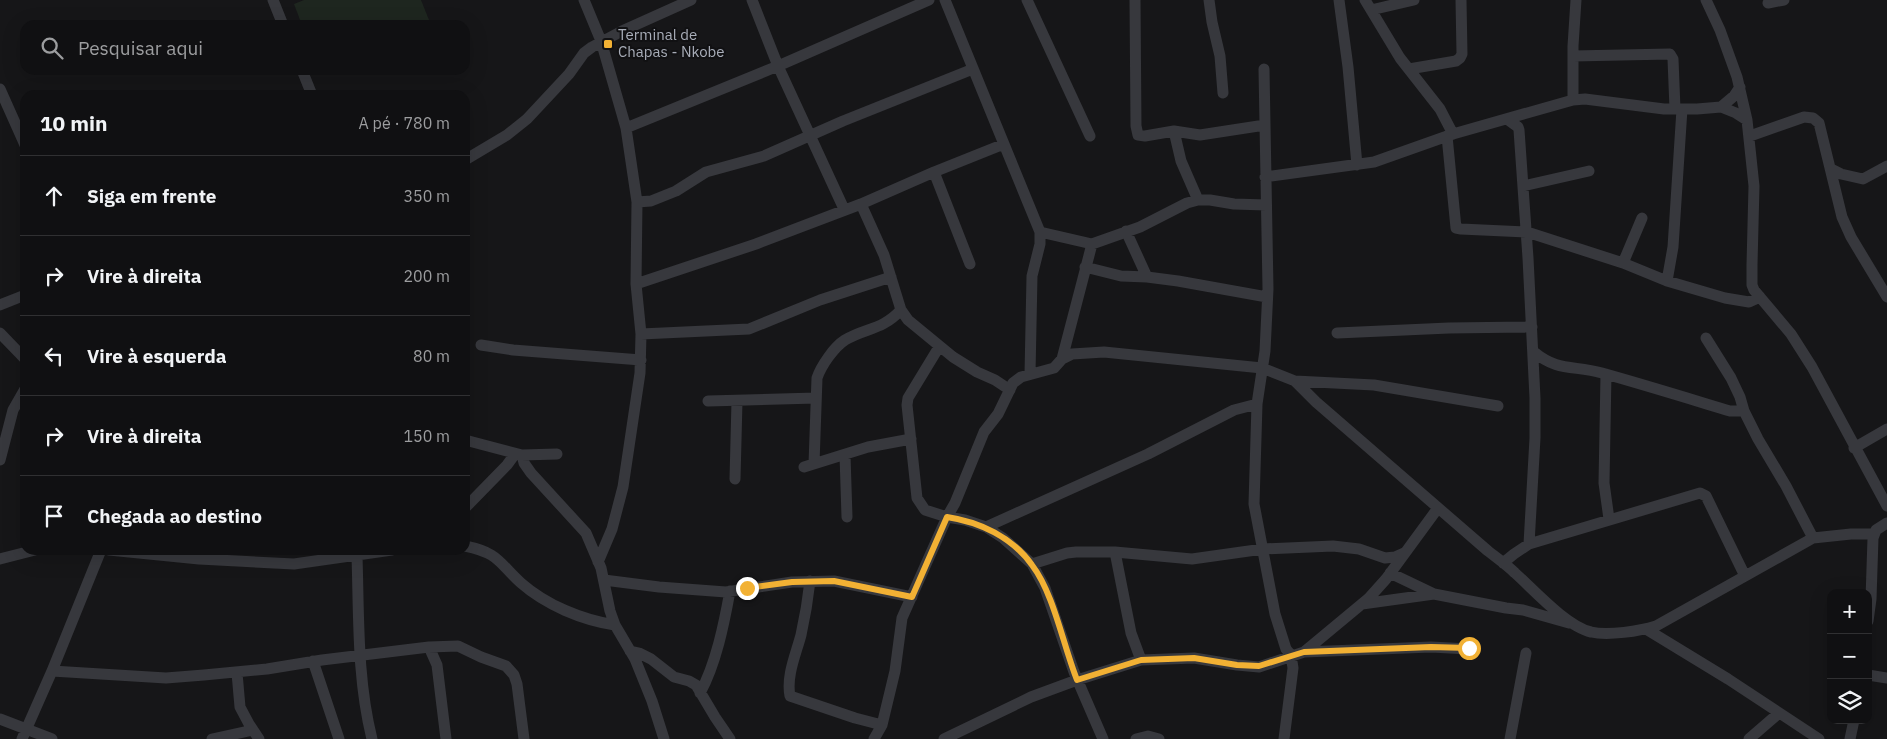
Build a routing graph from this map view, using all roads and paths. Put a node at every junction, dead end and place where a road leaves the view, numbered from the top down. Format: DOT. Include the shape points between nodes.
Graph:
graph roads {
  1 [pos="272,0"];
  2 [pos="584,0"];
  3 [pos="691,0"];
  4 [pos="752,0"];
  5 [pos="929,0"];
  6 [pos="945,0"];
  7 [pos="1027,0"];
  8 [pos="1135,0"];
  9 [pos="1209,0"];
  10 [pos="1339,0"];
  11 [pos="1414,0"];
  12 [pos="1461,0"];
  13 [pos="1576,0"];
  14 [pos="1706,0"];
  15 [pos="1784,0"];
  16 [pos="1768,3"];
  17 [pos="1368,5"];
  18 [pos="281,20"];
  19 [pos="601,41"];
  20 [pos="1573,56"];
  21 [pos="778,66"];
  22 [pos="974,69"];
  23 [pos="1264,69"];
  24 [pos="1409,69"];
  25 [pos="304,75"];
  26 [pos="1740,87"];
  27 [pos="0,89"];
  28 [pos="310,90"];
  29 [pos="1223,93"];
  30 [pos="1573,100"];
  31 [pos="1721,107"];
  32 [pos="1679,109"];
  33 [pos="1507,119"];
  34 [pos="1748,120"];
  35 [pos="1264,125"];
  36 [pos="626,128"];
  37 [pos="1174,130"];
  38 [pos="20,134"];
  39 [pos="1450,135"];
  40 [pos="811,136"];
  41 [pos="1090,136"];
  42 [pos="1750,136"];
  43 [pos="1004,144"];
  44 [pos="470,157"];
  45 [pos="1357,165"];
  46 [pos="1887,166"];
  47 [pos="1831,169"];
  48 [pos="1589,171"];
  49 [pos="934,172"];
  50 [pos="1265,177"];
  51 [pos="1523,186"];
  52 [pos="1198,200"];
  53 [pos="636,202"];
  54 [pos="861,204"];
  55 [pos="1266,205"];
  56 [pos="844,210"];
  57 [pos="1642,218"];
  58 [pos="1126,231"];
  59 [pos="1040,232"];
  60 [pos="1527,232"];
  61 [pos="1092,244"];
  62 [pos="1623,263"];
  63 [pos="970,264"];
  64 [pos="1085,267"];
  65 [pos="891,277"];
  66 [pos="1147,277"];
  67 [pos="1667,281"];
  68 [pos="636,284"];
  69 [pos="20,297"];
  70 [pos="1267,297"];
  71 [pos="1760,297"];
  72 [pos="1887,297"];
  73 [pos="0,305"];
  74 [pos="901,310"];
  75 [pos="1532,326"];
  76 [pos="0,333"];
  77 [pos="1337,333"];
  78 [pos="641,334"];
  79 [pos="1706,338"];
  80 [pos="481,345"];
  81 [pos="939,346"];
  82 [pos="1534,352"];
  83 [pos="20,354"];
  84 [pos="1062,359"];
  85 [pos="641,360"];
  86 [pos="1262,368"];
  87 [pos="1030,374"];
  88 [pos="1606,374"];
  89 [pos="1295,381"];
  90 [pos="1010,390"];
  91 [pos="20,398"];
  92 [pos="816,398"];
  93 [pos="708,401"];
  94 [pos="737,401"];
  95 [pos="1257,404"];
  96 [pos="1498,406"];
  97 [pos="1744,411"];
  98 [pos="1887,429"];
  99 [pos="911,439"];
  100 [pos="470,441"];
  101 [pos="1854,448"];
  102 [pos="519,454"];
  103 [pos="557,454"];
  104 [pos="844,455"];
  105 [pos="0,460"];
  106 [pos="735,479"];
  107 [pos="470,503"];
  108 [pos="956,503"];
  109 [pos="1887,506"];
  110 [pos="1438,508"];
  111 [pos="847,517"];
  112 [pos="947,517"];
  113 [pos="1609,519"];
  114 [pos="964,520"];
  115 [pos="1887,523"];
  116 [pos="986,527"];
  117 [pos="1874,534"];
  118 [pos="1813,538"];
  119 [pos="1529,544"];
  120 [pos="470,547"];
  121 [pos="1263,549"];
  122 [pos="1115,552"];
  123 [pos="1404,553"];
  124 [pos="20,554"];
  125 [pos="99,555"];
  126 [pos="159,555"];
  127 [pos="363,555"];
  128 [pos="357,556"];
  129 [pos="1385,558"];
  130 [pos="0,559"];
  131 [pos="598,562"];
  132 [pos="1504,563"];
  133 [pos="1032,564"];
  134 [pos="1391,572"];
  135 [pos="1745,576"];
  136 [pos="604,580"];
  137 [pos="810,581"];
  138 [pos="1871,589"];
  139 [pos="730,592"];
  140 [pos="1434,594"];
  141 [pos="912,597"];
  142 [pos="1362,604"];
  143 [pos="1573,624"];
  144 [pos="615,625"];
  145 [pos="1646,629"];
  146 [pos="428,646"];
  147 [pos="1469,648"];
  148 [pos="630,650"];
  149 [pos="1304,652"];
  150 [pos="1526,653"];
  151 [pos="359,655"];
  152 [pos="1291,655"];
  153 [pos="1141,660"];
  154 [pos="313,661"];
  155 [pos="52,671"];
  156 [pos="237,672"];
  157 [pos="1872,676"];
  158 [pos="1887,678"];
  159 [pos="1077,680"];
  160 [pos="700,693"];
  161 [pos="1779,714"];
  162 [pos="0,720"];
  163 [pos="1853,724"];
  164 [pos="882,725"];
  165 [pos="24,734"];
  166 [pos="256,735"];
  167 [pos="948,738"];
  168 [pos="52,739"];
  169 [pos="212,739"];
  170 [pos="339,739"];
  171 [pos="372,739"];
  172 [pos="446,739"];
  173 [pos="524,739"];
  174 [pos="664,739"];
  175 [pos="730,739"];
  176 [pos="874,739"];
  177 [pos="1103,739"];
  178 [pos="1136,739"];
  179 [pos="1159,739"];
  180 [pos="1284,739"];
  181 [pos="1510,739"];
  182 [pos="1749,739"];
  183 [pos="1819,739"];
  184 [pos="1850,739"];
  1 -- 18 [label="street"];
  2 -- 19 [label="street"];
  3 -- 19 [label="street"];
  4 -- 21 [label="street"];
  5 -- 21 [label="street"];
  6 -- 22 [label="street"];
  7 -- 41 [label="street"];
  8 -- 37 [label="street" via="1138,135"];
  9 -- 29 [label="street" via="1220,56"];
  10 -- 45 [label="street"];
  11 -- 17 [label="street"];
  12 -- 24 [label="street" via="1460,58"];
  13 -- 20 [label="street"];
  14 -- 26 [label="street"];
  15 -- 16 [label="street"];
  17 -- 24 [label="street"];
  19 -- 36 [label="street"];
  19 -- 44 [label="street" via="584,54 527,119"];
  20 -- 30 [label="street"];
  20 -- 32 [label="street" via="1670,54"];
  21 -- 36 [label="street"];
  21 -- 40 [label="street"];
  22 -- 40 [label="street"];
  22 -- 43 [label="street"];
  23 -- 35 [label="street"];
  24 -- 39 [label="street" via="1440,109"];
  25 -- 28 [label="street"];
  26 -- 31 [label="street"];
  26 -- 34 [label="street"];
  27 -- 38 [label="street"];
  30 -- 32 [label="street"];
  30 -- 33 [label="street"];
  31 -- 32 [label="street"];
  31 -- 34 [label="street"];
  32 -- 67 [label="street" via="1674,247"];
  33 -- 39 [label="street"];
  33 -- 51 [label="street" via="1519,130"];
  34 -- 42 [label="street"];
  35 -- 37 [label="street" via="1200,135"];
  35 -- 50 [label="street"];
  36 -- 53 [label="street"];
  37 -- 52 [label="street" via="1181,161"];
  39 -- 45 [label="street"];
  39 -- 60 [label="street" via="1456,228"];
  40 -- 53 [label="street" via="764,156 706,172 676,191 651,201"];
  40 -- 56 [label="street"];
  42 -- 47 [label="street" via="1798,118 1813,118 1819,123"];
  42 -- 71 [label="street" via="1754,186 1752,285"];
  43 -- 49 [label="street"];
  43 -- 59 [label="street"];
  45 -- 50 [label="street"];
  46 -- 47 [label="street" via="1863,179"];
  47 -- 72 [label="street" via="1842,217"];
  48 -- 51 [label="street"];
  49 -- 54 [label="street"];
  49 -- 63 [label="street"];
  50 -- 55 [label="street"];
  51 -- 60 [label="street"];
  52 -- 55 [label="street"];
  52 -- 58 [label="street"];
  53 -- 68 [label="street"];
  54 -- 56 [label="street"];
  54 -- 65 [label="street"];
  55 -- 70 [label="street"];
  56 -- 68 [label="street" via="756,244"];
  57 -- 62 [label="street"];
  58 -- 61 [label="street"];
  58 -- 66 [label="street"];
  59 -- 61 [label="street"];
  59 -- 87 [label="street" via="1032,276"];
  60 -- 62 [label="street"];
  60 -- 75 [label="street"];
  61 -- 64 [label="street"];
  62 -- 67 [label="street"];
  64 -- 66 [label="street" via="1121,276"];
  64 -- 84 [label="street"];
  65 -- 74 [label="street"];
  65 -- 78 [label="street" via="820,300 750,329"];
  66 -- 70 [label="street"];
  67 -- 71 [label="street" via="1741,302"];
  68 -- 78 [label="street"];
  69 -- 73 [label="street"];
  70 -- 86 [label="street"];
  71 -- 101 [label="street" via="1812,366"];
  74 -- 81 [label="street"];
  74 -- 92 [label="street" via="883,325 844,341 820,370"];
  75 -- 77 [label="street"];
  75 -- 82 [label="street"];
  76 -- 83 [label="street"];
  78 -- 85 [label="street"];
  79 -- 97 [label="street" via="1731,378"];
  80 -- 85 [label="street"];
  81 -- 90 [label="street"];
  81 -- 99 [label="street" via="908,398"];
  82 -- 88 [label="street" via="1556,365"];
  82 -- 119 [label="street" via="1536,438"];
  84 -- 86 [label="street" via="1072,354 1104,352"];
  84 -- 87 [label="street" via="1054,368"];
  85 -- 131 [label="street" via="623,487 612,529"];
  86 -- 89 [label="street"];
  86 -- 95 [label="street"];
  87 -- 90 [label="street" via="1013,383"];
  88 -- 97 [label="street" via="1730,411"];
  88 -- 113 [label="street" via="1604,483"];
  89 -- 96 [label="street" via="1374,385"];
  89 -- 110 [label="street"];
  90 -- 108 [label="street" via="982,438"];
  91 -- 105 [label="street" via="13,410"];
  92 -- 94 [label="street"];
  92 -- 104 [label="street" via="809,465"];
  93 -- 94 [label="street"];
  94 -- 106 [label="street"];
  95 -- 116 [label="street" via="1234,410 1148,454"];
  95 -- 121 [label="street" via="1254,504"];
  97 -- 118 [label="street"];
  98 -- 101 [label="street"];
  99 -- 104 [label="street"];
  99 -- 112 [label="street" via="917,498 925,510"];
  100 -- 102 [label="street"];
  101 -- 109 [label="street"];
  102 -- 103 [label="street"];
  102 -- 107 [label="street"];
  102 -- 131 [label="street" via="531,473 586,533"];
  104 -- 111 [label="street"];
  108 -- 112 [label="street"];
  108 -- 114 [label="street"];
  110 -- 123 [label="street"];
  110 -- 132 [label="street"];
  112 -- 114 [label="street"];
  112 -- 141 [label="street"];
  113 -- 119 [label="street"];
  113 -- 135 [label="street" via="1703,494"];
  114 -- 116 [label="street"];
  115 -- 117 [label="street"];
  116 -- 133 [label="street"];
  117 -- 118 [label="street"];
  117 -- 138 [label="street"];
  118 -- 135 [label="street"];
  119 -- 132 [label="street"];
  120 -- 144 [label="street" via="498,559 543,599 587,618"];
  121 -- 122 [label="street" via="1192,559"];
  121 -- 129 [label="street" via="1342,546"];
  121 -- 152 [label="street" via="1275,614"];
  122 -- 133 [label="street" via="1067,553"];
  122 -- 153 [label="street" via="1131,633"];
  123 -- 129 [label="street"];
  123 -- 134 [label="street"];
  124 -- 130 [label="street"];
  125 -- 155 [label="street"];
  126 -- 128 [label="street" via="294,564"];
  127 -- 128 [label="street"];
  128 -- 151 [label="street"];
  129 -- 134 [label="street"];
  131 -- 136 [label="street"];
  132 -- 143 [label="street"];
  133 -- 159 [label="street" via="1045,588"];
  134 -- 140 [label="street"];
  134 -- 142 [label="street"];
  135 -- 145 [label="street" via="1672,618"];
  136 -- 139 [label="street"];
  136 -- 144 [label="street"];
  137 -- 139 [label="street"];
  137 -- 141 [label="street" via="843,582"];
  137 -- 164 [label="street" via="790,675 790,696"];
  139 -- 160 [label="street" via="720,638"];
  140 -- 142 [label="street"];
  140 -- 143 [label="street" via="1523,610"];
  141 -- 164 [label="street" via="902,618 898,658"];
  142 -- 149 [label="street"];
  143 -- 145 [label="street" via="1591,632"];
  144 -- 148 [label="street"];
  145 -- 161 [label="street"];
  146 -- 151 [label="street"];
  146 -- 172 [label="street" via="437,665"];
  146 -- 173 [label="street" via="458,646 506,666 517,684"];
  147 -- 149 [label="street"];
  148 -- 160 [label="street" via="651,659 674,677 696,685"];
  148 -- 174 [label="street"];
  149 -- 152 [label="street"];
  150 -- 181 [label="street"];
  151 -- 154 [label="street"];
  151 -- 171 [label="street" via="364,704"];
  152 -- 153 [label="street" via="1259,666 1194,658"];
  152 -- 180 [label="street"];
  153 -- 159 [label="street"];
  154 -- 156 [label="street"];
  154 -- 170 [label="street"];
  155 -- 156 [label="street" via="166,678"];
  155 -- 165 [label="street"];
  156 -- 166 [label="street" via="240,707"];
  157 -- 158 [label="street"];
  159 -- 167 [label="street" via="1031,697"];
  159 -- 177 [label="street"];
  160 -- 175 [label="street"];
  161 -- 182 [label="street"];
  161 -- 183 [label="street"];
  162 -- 165 [label="street"];
  163 -- 184 [label="street"];
  164 -- 176 [label="street"];
  165 -- 168 [label="street"];
  166 -- 169 [label="street"];
  178 -- 179 [label="street" via="1148,736"];
}
